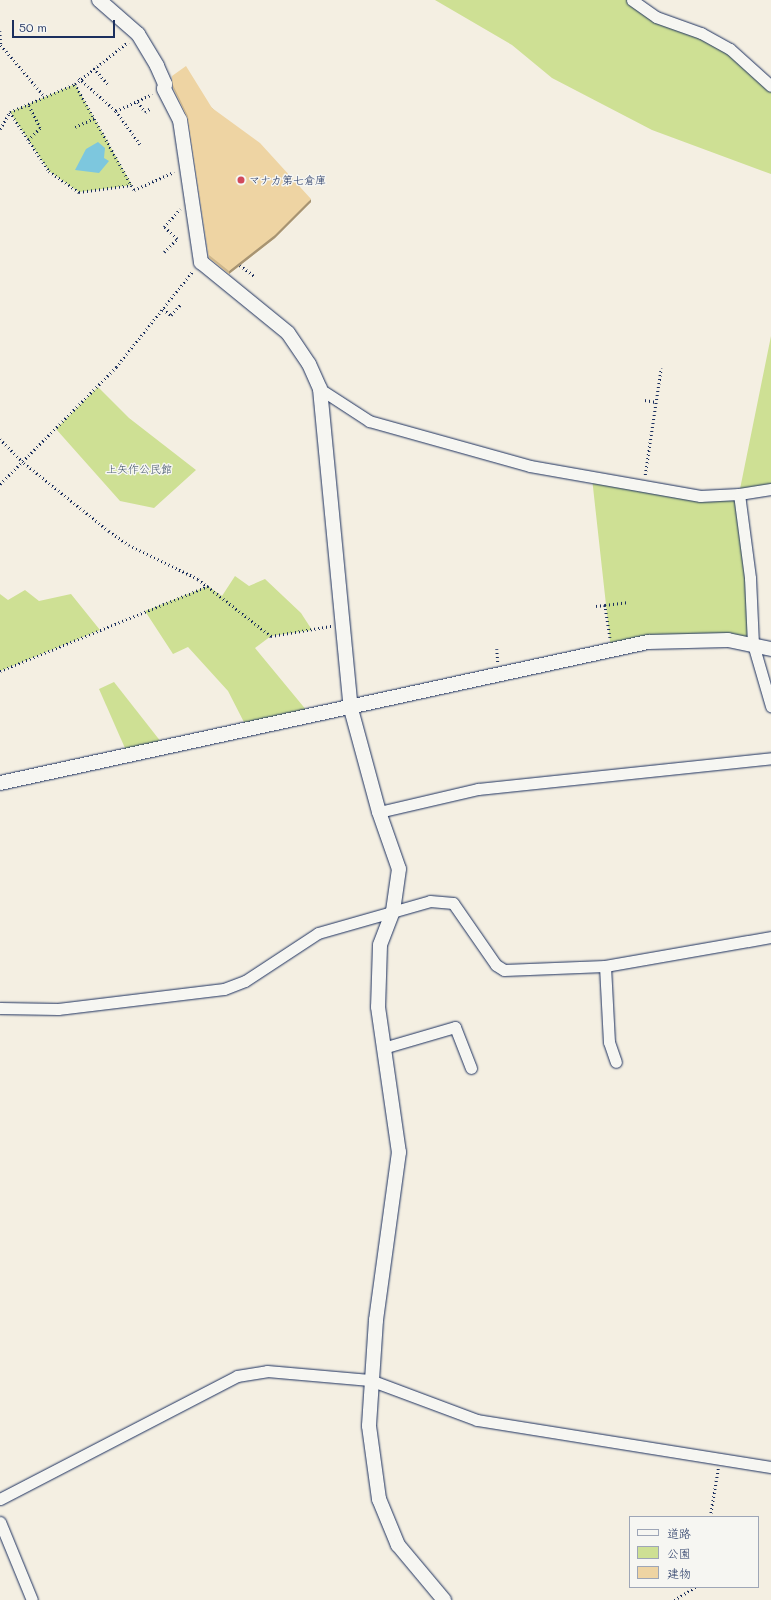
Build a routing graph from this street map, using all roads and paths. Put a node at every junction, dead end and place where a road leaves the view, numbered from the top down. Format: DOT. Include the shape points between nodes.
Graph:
graph roads {
  1 [pos="99,0"];
  2 [pos="632,0"];
  3 [pos="0,31"];
  4 [pos="138,34"];
  5 [pos="94,68"];
  6 [pos="79,78"];
  7 [pos="75,84"];
  8 [pos="109,85"];
  9 [pos="771,86"];
  10 [pos="164,89"];
  11 [pos="45,97"];
  12 [pos="138,102"];
  13 [pos="28,104"];
  14 [pos="151,108"];
  15 [pos="116,110"];
  16 [pos="10,112"];
  17 [pos="94,118"];
  18 [pos="75,128"];
  19 [pos="0,129"];
  20 [pos="28,140"];
  21 [pos="140,144"];
  22 [pos="188,166"];
  23 [pos="132,184"];
  24 [pos="192,195"];
  25 [pos="164,252"];
  26 [pos="201,262"];
  27 [pos="254,276"];
  28 [pos="222,279"];
  29 [pos="181,304"];
  30 [pos="163,309"];
  31 [pos="661,368"];
  32 [pos="320,389"];
  33 [pos="645,400"];
  34 [pos="656,402"];
  35 [pos="0,439"];
  36 [pos="24,463"];
  37 [pos="0,484"];
  38 [pos="644,487"];
  39 [pos="771,489"];
  40 [pos="739,494"];
  41 [pos="208,586"];
  42 [pos="629,602"];
  43 [pos="605,605"];
  44 [pos="596,606"];
  45 [pos="341,624"];
  46 [pos="753,644"];
  47 [pos="771,649"];
  48 [pos="611,650"];
  49 [pos="0,671"];
  50 [pos="771,706"];
  51 [pos="351,709"];
  52 [pos="771,758"];
  53 [pos="0,783"];
  54 [pos="379,812"];
  55 [pos="393,911"];
  56 [pos="771,937"];
  57 [pos="605,966"];
  58 [pos="0,1008"];
  59 [pos="383,1048"];
  60 [pos="616,1062"];
  61 [pos="471,1068"];
  62 [pos="370,1380"];
  63 [pos="719,1459"];
  64 [pos="771,1467"];
  65 [pos="0,1499"];
  66 [pos="710,1516"];
  67 [pos="0,1522"];
  68 [pos="694,1588"];
  69 [pos="32,1600"];
  70 [pos="444,1600"];
  71 [pos="674,1600"];
  1 -- 4 [label="street"];
  2 -- 9 [label="street" via="656,17 701,33 730,49"];
  3 -- 11 [label="path" via="1,45"];
  4 -- 5 [label="path"];
  4 -- 10 [label="street" via="158,66 165,84"];
  5 -- 6 [label="path"];
  5 -- 8 [label="path"];
  6 -- 7 [label="path"];
  6 -- 15 [label="path"];
  7 -- 11 [label="path"];
  7 -- 17 [label="path"];
  10 -- 12 [label="path"];
  10 -- 22 [label="street" via="180,120"];
  11 -- 13 [label="path"];
  12 -- 14 [label="path" via="145,112"];
  12 -- 15 [label="path"];
  13 -- 16 [label="path"];
  13 -- 20 [label="path" via="40,128"];
  15 -- 21 [label="path"];
  16 -- 19 [label="path"];
  16 -- 20 [label="path"];
  17 -- 18 [label="path"];
  17 -- 23 [label="path"];
  20 -- 23 [label="path" via="49,171 79,192"];
  22 -- 23 [label="path" via="134,190"];
  22 -- 24 [label="street"];
  24 -- 25 [label="path" via="164,226 177,239"];
  24 -- 26 [label="street"];
  26 -- 28 [label="street"];
  26 -- 30 [label="path"];
  27 -- 28 [label="path" via="241,264"];
  28 -- 32 [label="street" via="288,333 309,364"];
  29 -- 30 [label="path" via="171,314"];
  30 -- 36 [label="path" via="116,367"];
  31 -- 34 [label="path"];
  32 -- 38 [label="street" via="369,421 416,436 530,466"];
  32 -- 45 [label="street"];
  33 -- 34 [label="path"];
  34 -- 38 [label="path"];
  35 -- 36 [label="path"];
  36 -- 37 [label="path"];
  36 -- 41 [label="path" via="129,545"];
  38 -- 40 [label="street" via="700,496"];
  39 -- 40 [label="street"];
  40 -- 46 [label="street" via="750,578"];
  41 -- 45 [label="path" via="271,636"];
  41 -- 49 [label="path"];
  42 -- 43 [label="path"];
  43 -- 44 [label="path"];
  43 -- 48 [label="path"];
  45 -- 51 [label="street"];
  46 -- 47 [label="street"];
  46 -- 48 [label="street" via="680,638"];
  46 -- 50 [label="street"];
  48 -- 51 [label="street"];
  51 -- 53 [label="street"];
  51 -- 54 [label="street"];
  52 -- 54 [label="street" via="478,789"];
  54 -- 55 [label="street" via="399,869"];
  55 -- 57 [label="street" via="430,901 453,903 496,965 504,970"];
  55 -- 58 [label="street" via="318,933 245,981 224,989 58,1009"];
  55 -- 59 [label="street" via="380,945 378,1007"];
  56 -- 57 [label="street"];
  57 -- 60 [label="street" via="609,1042"];
  59 -- 61 [label="street" via="455,1027"];
  59 -- 62 [label="street" via="399,1152"];
  62 -- 63 [label="street" via="477,1420"];
  62 -- 65 [label="street" via="267,1371 237,1376"];
  62 -- 70 [label="street" via="369,1426 379,1499 398,1544"];
  63 -- 64 [label="street"];
  63 -- 66 [label="path"];
  67 -- 69 [label="street"];
  68 -- 71 [label="path"];
}
